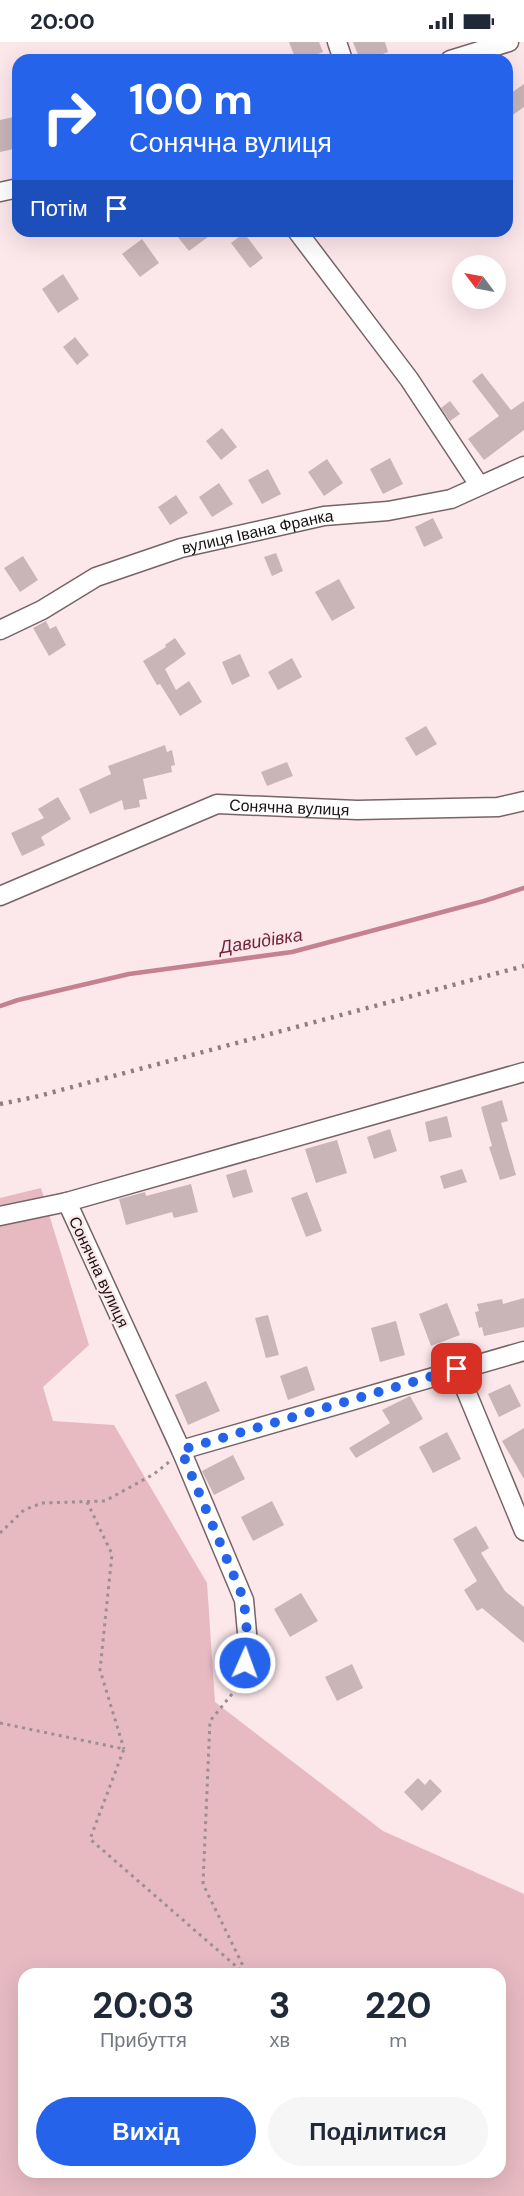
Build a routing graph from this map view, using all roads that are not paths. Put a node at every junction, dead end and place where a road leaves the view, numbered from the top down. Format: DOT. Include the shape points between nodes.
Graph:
graph roads {
  1 [pos="509,42"];
  2 [pos="470,54"];
  3 [pos="302,237"];
  4 [pos="524,466"];
  5 [pos="479,485"];
  6 [pos="0,630"];
  7 [pos="524,801"];
  8 [pos="0,896"];
  9 [pos="524,1072"];
  10 [pos="67,1202"];
  11 [pos="0,1216"];
  12 [pos="524,1351"];
  13 [pos="457,1369"];
  14 [pos="181,1450"];
  15 [pos="524,1531"];
  16 [pos="243,1682"];
  1 -- 2 [label="street"];
  3 -- 5 [label="street" via="409,380"];
  4 -- 5 [label="street, вулиця Івана Франка"];
  5 -- 6 [label="street, вулиця Івана Франка" via="451,499 388,511 324,516 181,548 96,577"];
  7 -- 8 [label="street, Сонячна вулиця" via="498,807 357,810 216,804"];
  9 -- 10 [label="street, Сонячна вулиця"];
  10 -- 11 [label="street"];
  10 -- 14 [label="street, Сонячна вулиця"];
  12 -- 13 [label="street"];
  13 -- 14 [label="street"];
  13 -- 15 [label="street"];
  14 -- 16 [label="street, Сонячна вулиця" via="244,1600 248,1644"];
}
